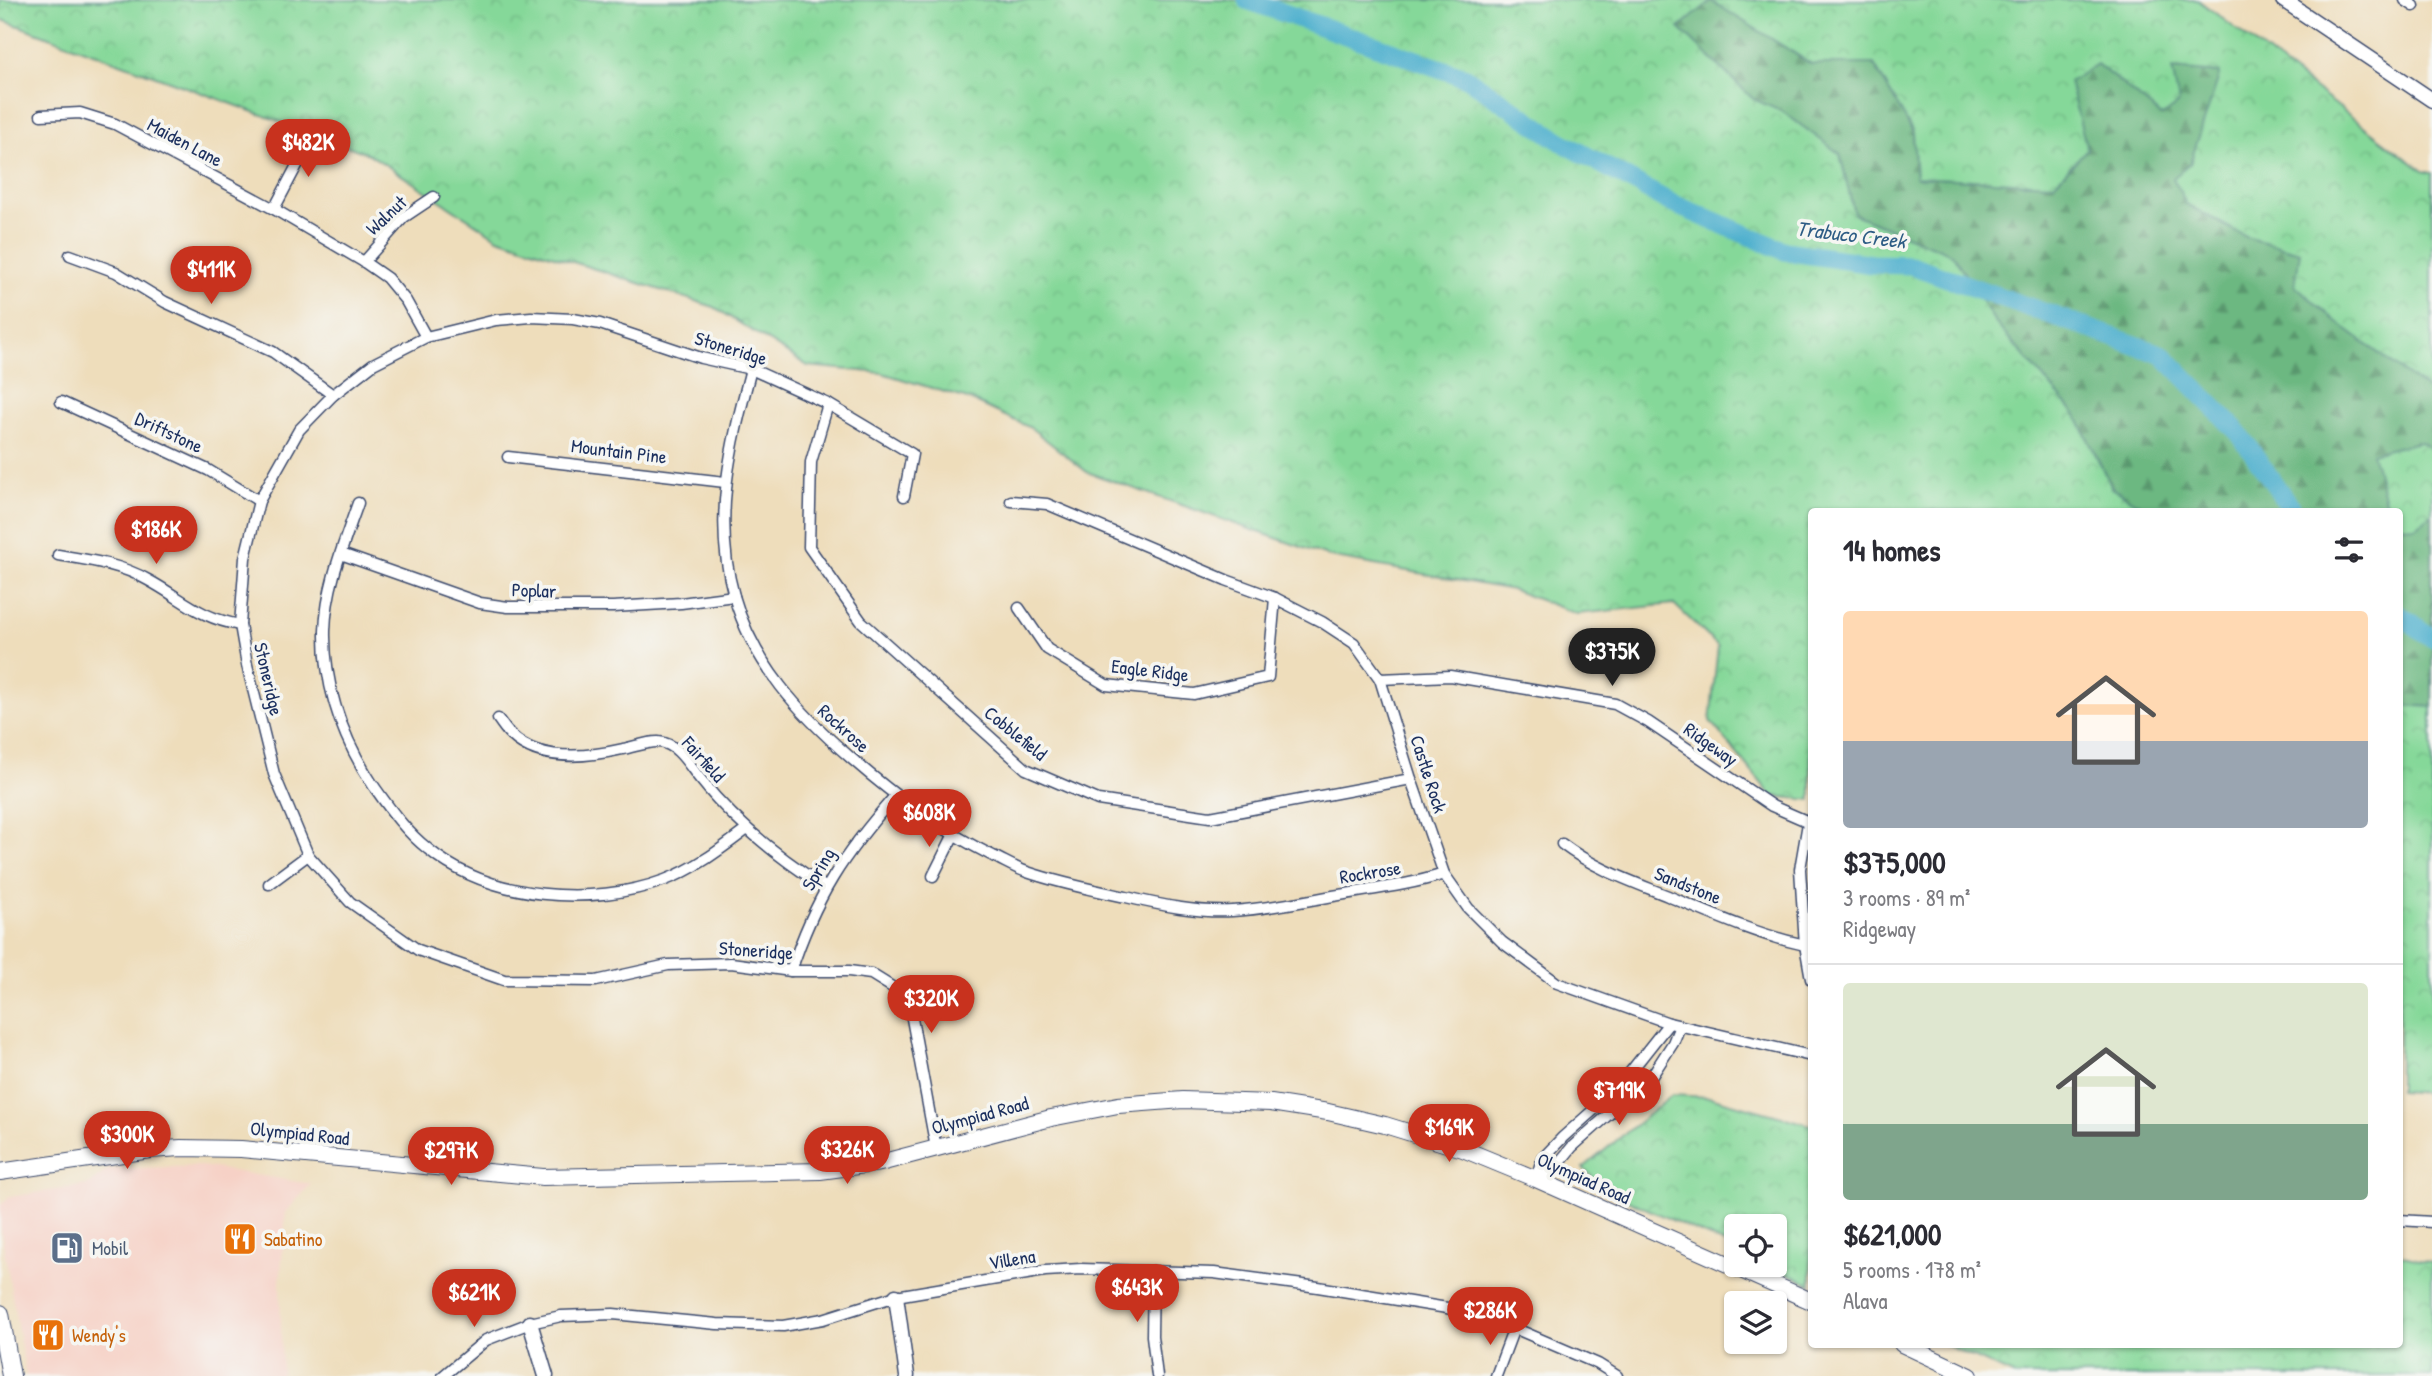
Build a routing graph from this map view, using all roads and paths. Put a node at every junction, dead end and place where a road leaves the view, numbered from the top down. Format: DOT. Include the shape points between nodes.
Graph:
graph roads {
  1 [pos="2284,0"];
  2 [pos="2432,100"];
  3 [pos="41,115"];
  4 [pos="314,133"];
  5 [pos="435,197"];
  6 [pos="274,209"];
  7 [pos="70,255"];
  8 [pos="364,262"];
  9 [pos="426,337"];
  10 [pos="751,369"];
  11 [pos="333,395"];
  12 [pos="61,402"];
  13 [pos="828,404"];
  14 [pos="508,457"];
  15 [pos="725,482"];
  16 [pos="904,496"];
  17 [pos="259,501"];
  18 [pos="1011,501"];
  19 [pos="358,503"];
  20 [pos="341,554"];
  21 [pos="58,555"];
  22 [pos="734,596"];
  23 [pos="1275,598"];
  24 [pos="1018,608"];
  25 [pos="240,625"];
  26 [pos="1380,679"];
  27 [pos="498,719"];
  28 [pos="1411,779"];
  29 [pos="895,796"];
  30 [pos="1808,822"];
  31 [pos="746,830"];
  32 [pos="1808,832"];
  33 [pos="953,836"];
  34 [pos="1562,845"];
  35 [pos="308,855"];
  36 [pos="1444,874"];
  37 [pos="933,876"];
  38 [pos="269,884"];
  39 [pos="825,887"];
  40 [pos="1805,945"];
  41 [pos="1808,962"];
  42 [pos="791,971"];
  43 [pos="1675,1024"];
  44 [pos="1647,1051"];
  45 [pos="1808,1055"];
  46 [pos="1662,1060"];
  47 [pos="1563,1137"];
  48 [pos="1573,1146"];
  49 [pos="936,1148"];
  50 [pos="0,1172"];
  51 [pos="1536,1179"];
  52 [pos="2403,1220"];
  53 [pos="2432,1222"];
  54 [pos="1153,1271"];
  55 [pos="896,1296"];
  56 [pos="1808,1300"];
  57 [pos="0,1314"];
  58 [pos="530,1323"];
  59 [pos="1514,1328"];
  60 [pos="1910,1348"];
  61 [pos="11,1376"];
  62 [pos="443,1376"];
  63 [pos="546,1376"];
  64 [pos="907,1376"];
  65 [pos="1157,1376"];
  66 [pos="1496,1376"];
  67 [pos="1617,1376"];
  68 [pos="1970,1376"];
  1 -- 2 [label="street"];
  3 -- 6 [label="street, Maiden Lane" via="80,113 115,124"];
  4 -- 6 [label="street"];
  5 -- 8 [label="street, Walnut" via="404,217"];
  6 -- 8 [label="street, Maiden Lane"];
  7 -- 11 [label="street" via="116,272 165,302 273,352"];
  8 -- 9 [label="street, Maiden Lane" via="387,278"];
  9 -- 10 [label="street, Stoneridge" via="496,320 573,319"];
  9 -- 11 [label="street, Stoneridge" via="373,364"];
  10 -- 13 [label="street, Stoneridge"];
  10 -- 15 [label="street, Rockrose"];
  11 -- 17 [label="street, Stoneridge" via="299,429"];
  12 -- 17 [label="street, Driftstone" via="208,470"];
  13 -- 16 [label="street, Stoneridge" via="912,454"];
  13 -- 28 [label="street, Cobblefield" via="811,462 809,547 861,621 1026,769 1098,800 1210,817"];
  14 -- 15 [label="street, Mountain Pine"];
  15 -- 22 [label="street, Rockrose" via="724,539"];
  17 -- 25 [label="street, Stoneridge" via="245,558"];
  18 -- 23 [label="street, Castle Rock" via="1047,504"];
  19 -- 20 [label="street"];
  20 -- 22 [label="street, Poplar" via="480,603 508,607 613,607"];
  20 -- 31 [label="street" via="325,630 338,719 354,756 393,813 428,850 492,885 530,892 599,894 665,880 698,864"];
  21 -- 25 [label="street" via="126,570 194,610"];
  22 -- 29 [label="street, Rockrose" via="760,658 782,691 810,722"];
  23 -- 24 [label="street, Eagle Ridge" via="1268,677 1194,694 1106,685 1047,649"];
  23 -- 26 [label="street, Castle Rock" via="1354,643"];
  25 -- 35 [label="street, Stoneridge" via="274,774"];
  26 -- 28 [label="street, Castle Rock"];
  26 -- 30 [label="street, Ridgeway" via="1450,676 1615,704 1772,806"];
  27 -- 31 [label="street, Fairfield" via="512,736 533,748 561,755 593,756 659,741 674,747"];
  28 -- 36 [label="street, Castle Rock"];
  29 -- 33 [label="street, Rockrose"];
  29 -- 39 [label="street, Spring" via="857,839"];
  31 -- 39 [label="street, Fairfield"];
  32 -- 40 [label="street" via="1800,869"];
  33 -- 36 [label="street, Rockrose" via="1025,872 1147,902 1197,909 1275,906 1417,883"];
  33 -- 37 [label="street"];
  34 -- 40 [label="street, Sandstone" via="1586,862 1738,925"];
  35 -- 38 [label="street"];
  35 -- 42 [label="street, Stoneridge" via="350,902 418,950 504,980 596,981 668,965 731,963"];
  36 -- 43 [label="street, Castle Rock" via="1468,908 1502,942 1557,983"];
  39 -- 42 [label="street, Spring"];
  40 -- 41 [label="street"];
  42 -- 49 [label="street, Stoneridge" via="871,974 908,997"];
  43 -- 44 [label="street"];
  43 -- 45 [label="street, Castle Rock"];
  43 -- 46 [label="street"];
  44 -- 46 [label="street"];
  44 -- 47 [label="street" via="1616,1090"];
  46 -- 48 [label="street" via="1642,1086"];
  47 -- 48 [label="street"];
  47 -- 51 [label="street" via="1542,1159"];
  48 -- 51 [label="street" via="1554,1169"];
  49 -- 50 [label="main road, Olympiad Road" via="880,1163 820,1171 543,1177 241,1149 181,1148"];
  49 -- 51 [label="main road, Olympiad Road" via="1118,1105 1184,1100 1270,1104 1328,1112 1425,1136"];
  51 -- 56 [label="main road, Olympiad Road"];
  52 -- 53 [label="street"];
  54 -- 55 [label="street, Villena" via="1045,1271"];
  54 -- 59 [label="street, Villena" via="1214,1273 1342,1291 1447,1308"];
  54 -- 65 [label="street"];
  55 -- 58 [label="street, Villena" via="783,1326 613,1314 561,1316"];
  55 -- 64 [label="street"];
  57 -- 61 [label="main road"];
  58 -- 62 [label="street, Villena" via="486,1340"];
  58 -- 63 [label="street"];
  59 -- 66 [label="street"];
  59 -- 67 [label="street, Villena"];
  60 -- 68 [label="main road"];
}
